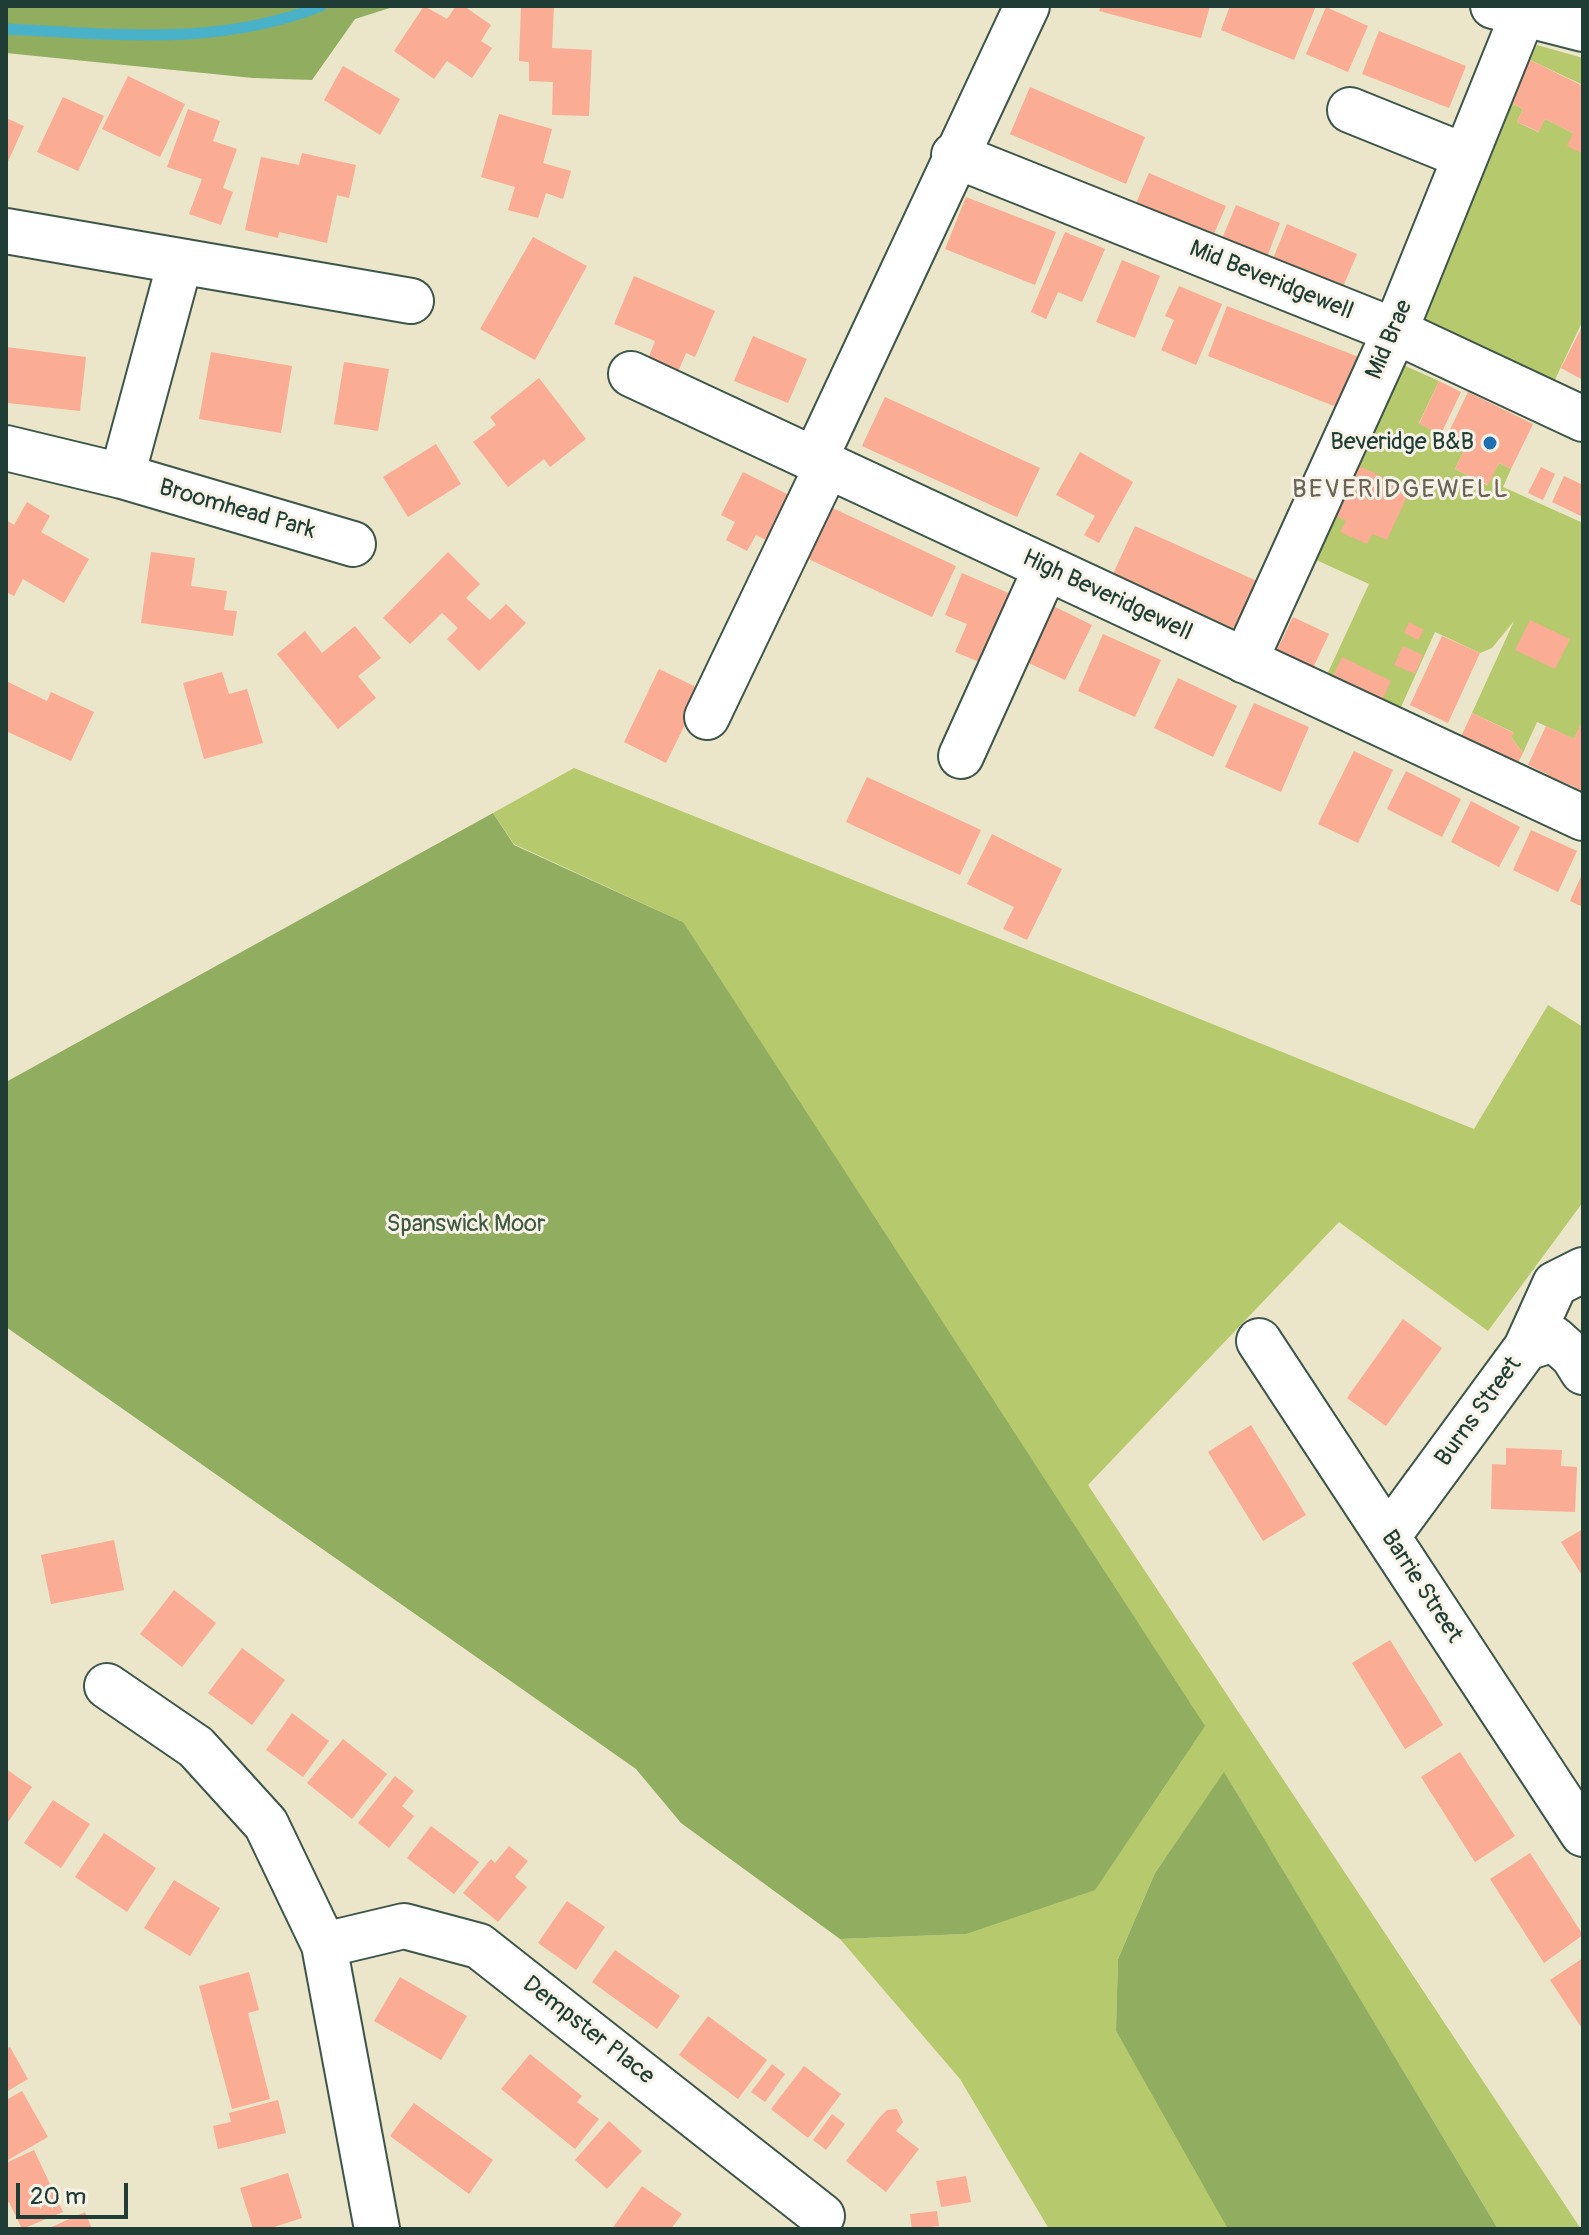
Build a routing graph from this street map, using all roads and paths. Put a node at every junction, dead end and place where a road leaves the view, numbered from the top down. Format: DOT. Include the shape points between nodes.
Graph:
graph roads {
  1 [pos="1027,6"];
  2 [pos="1508,10"];
  3 [pos="1583,29"];
  4 [pos="1350,110"];
  5 [pos="954,155"];
  6 [pos="1464,156"];
  7 [pos="6,231"];
  8 [pos="180,262"];
  9 [pos="411,301"];
  10 [pos="1395,331"];
  11 [pos="631,374"];
  12 [pos="1583,419"];
  13 [pos="6,448"];
  14 [pos="821,462"];
  15 [pos="122,476"];
  16 [pos="353,544"];
  17 [pos="1046,568"];
  18 [pos="1245,661"];
  19 [pos="707,717"];
  20 [pos="961,756"];
  21 [pos="1583,818"];
  22 [pos="1583,1270"];
  23 [pos="1259,1341"];
  24 [pos="1526,1348"];
  25 [pos="1583,1372"];
  26 [pos="1388,1536"];
  27 [pos="107,1686"];
  28 [pos="1583,1834"];
  29 [pos="324,1945"];
  30 [pos="822,2216"];
  31 [pos="377,2229"];
  1 -- 5 [label="street"];
  2 -- 3 [label="street"];
  2 -- 6 [label="street, Mid Brae"];
  4 -- 6 [label="street"];
  5 -- 10 [label="street, Mid Beveridgewell"];
  5 -- 14 [label="street"];
  6 -- 10 [label="street, Mid Brae"];
  7 -- 8 [label="street"];
  8 -- 9 [label="street"];
  8 -- 15 [label="street"];
  10 -- 12 [label="street, Mid Beveridgewell"];
  10 -- 18 [label="street, Mid Brae"];
  11 -- 14 [label="street, High Beveridgewell"];
  13 -- 15 [label="street, Broomhead Park"];
  14 -- 17 [label="street, High Beveridgewell"];
  14 -- 19 [label="street"];
  15 -- 16 [label="street, Broomhead Park"];
  17 -- 18 [label="street, High Beveridgewell"];
  17 -- 20 [label="street"];
  18 -- 21 [label="street, High Beveridgewell"];
  22 -- 24 [label="street" via="1555,1284"];
  23 -- 26 [label="street, Barrie Street"];
  24 -- 25 [label="street, Burns Street" via="1554,1339"];
  24 -- 26 [label="street, Burns Street"];
  26 -- 28 [label="street, Barrie Street"];
  27 -- 29 [label="street" via="196,1747 266,1824"];
  29 -- 30 [label="street, Dempster Place" via="404,1926 479,1946"];
  29 -- 31 [label="street"];
}
